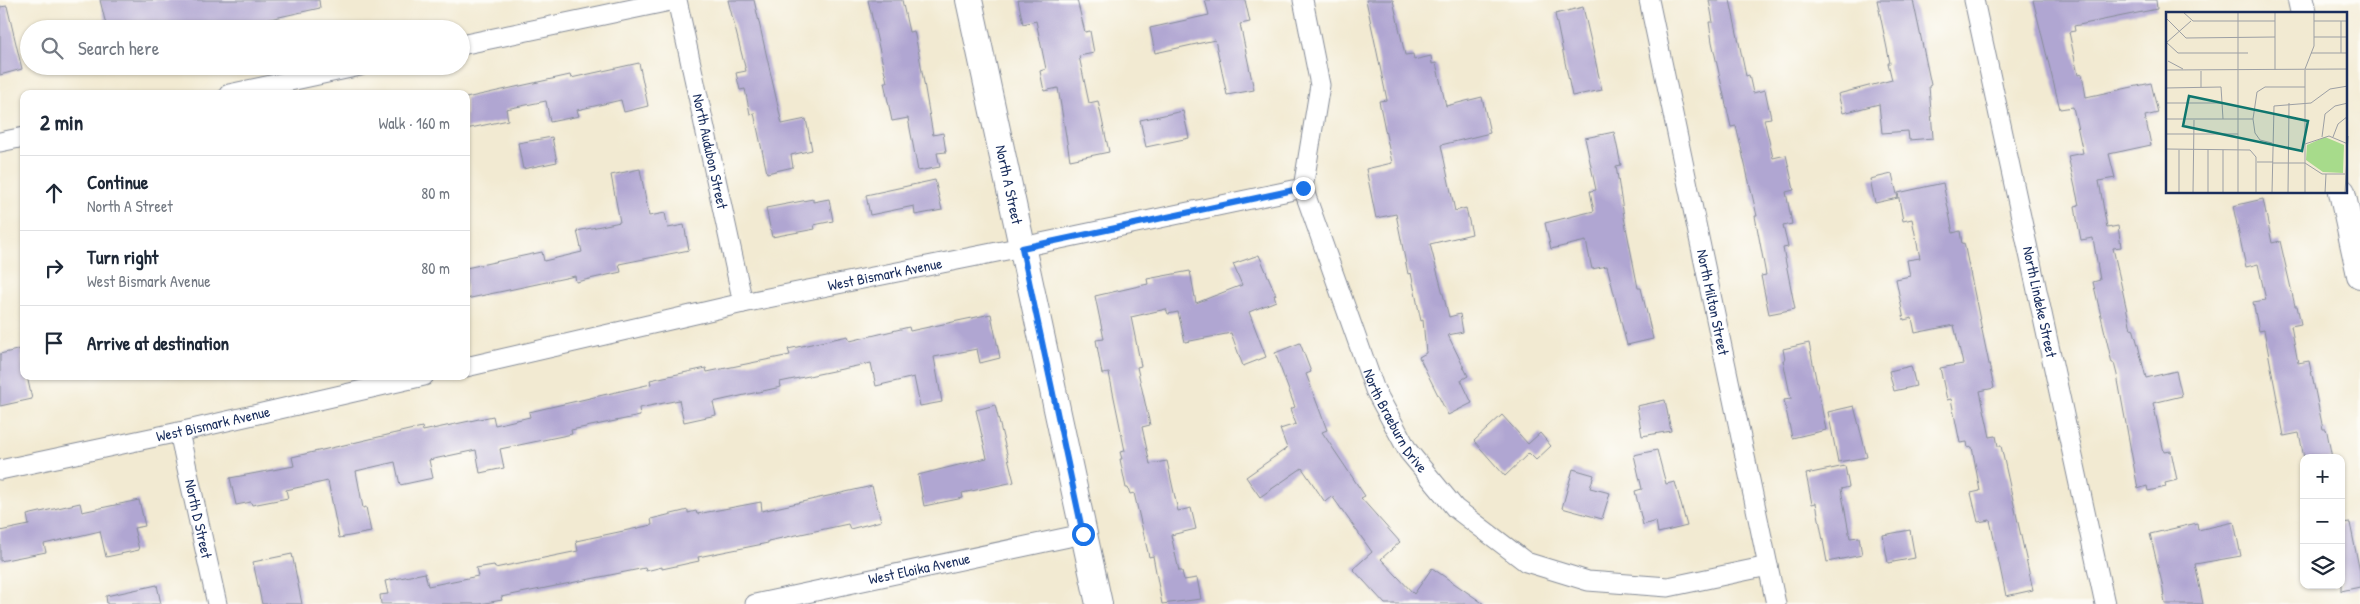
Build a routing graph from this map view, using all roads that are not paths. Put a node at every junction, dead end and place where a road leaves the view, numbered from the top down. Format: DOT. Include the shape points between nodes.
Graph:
graph roads {
  1 [pos="676,0"];
  2 [pos="969,0"];
  3 [pos="1304,0"];
  4 [pos="1649,0"];
  5 [pos="1974,0"];
  6 [pos="470,43"];
  7 [pos="318,75"];
  8 [pos="248,90"];
  9 [pos="20,138"];
  10 [pos="0,142"];
  11 [pos="1303,188"];
  12 [pos="2342,194"];
  13 [pos="1022,248"];
  14 [pos="2360,275"];
  15 [pos="743,303"];
  16 [pos="470,366"];
  17 [pos="406,380"];
  18 [pos="179,432"];
  19 [pos="0,470"];
  20 [pos="1083,534"];
  21 [pos="1768,566"];
  22 [pos="217,604"];
  23 [pos="755,604"];
  24 [pos="1099,604"];
  25 [pos="1776,604"];
  26 [pos="2105,604"];
  1 -- 6 [label="street"];
  1 -- 15 [label="street, North Audubon Street"];
  2 -- 13 [label="street, North A Street"];
  3 -- 11 [label="street, North Braeburn Drive" via="1320,85"];
  4 -- 21 [label="street, North Milton Street"];
  5 -- 26 [label="street, North Lindeke Street"];
  7 -- 8 [label="street"];
  9 -- 10 [label="street"];
  11 -- 13 [label="street, West Bismark Avenue"];
  11 -- 21 [label="street, North Braeburn Drive" via="1375,390 1408,451 1455,508 1526,562 1588,581 1668,587"];
  12 -- 14 [label="street"];
  13 -- 15 [label="street, West Bismark Avenue"];
  13 -- 20 [label="street, North A Street"];
  15 -- 16 [label="street, West Bismark Avenue"];
  17 -- 18 [label="street, West Bismark Avenue"];
  18 -- 19 [label="street, West Bismark Avenue"];
  18 -- 22 [label="street, North D Street"];
  20 -- 23 [label="street, West Eloika Avenue"];
  20 -- 24 [label="street, North A Street"];
  21 -- 25 [label="street, North Milton Street"];
}
